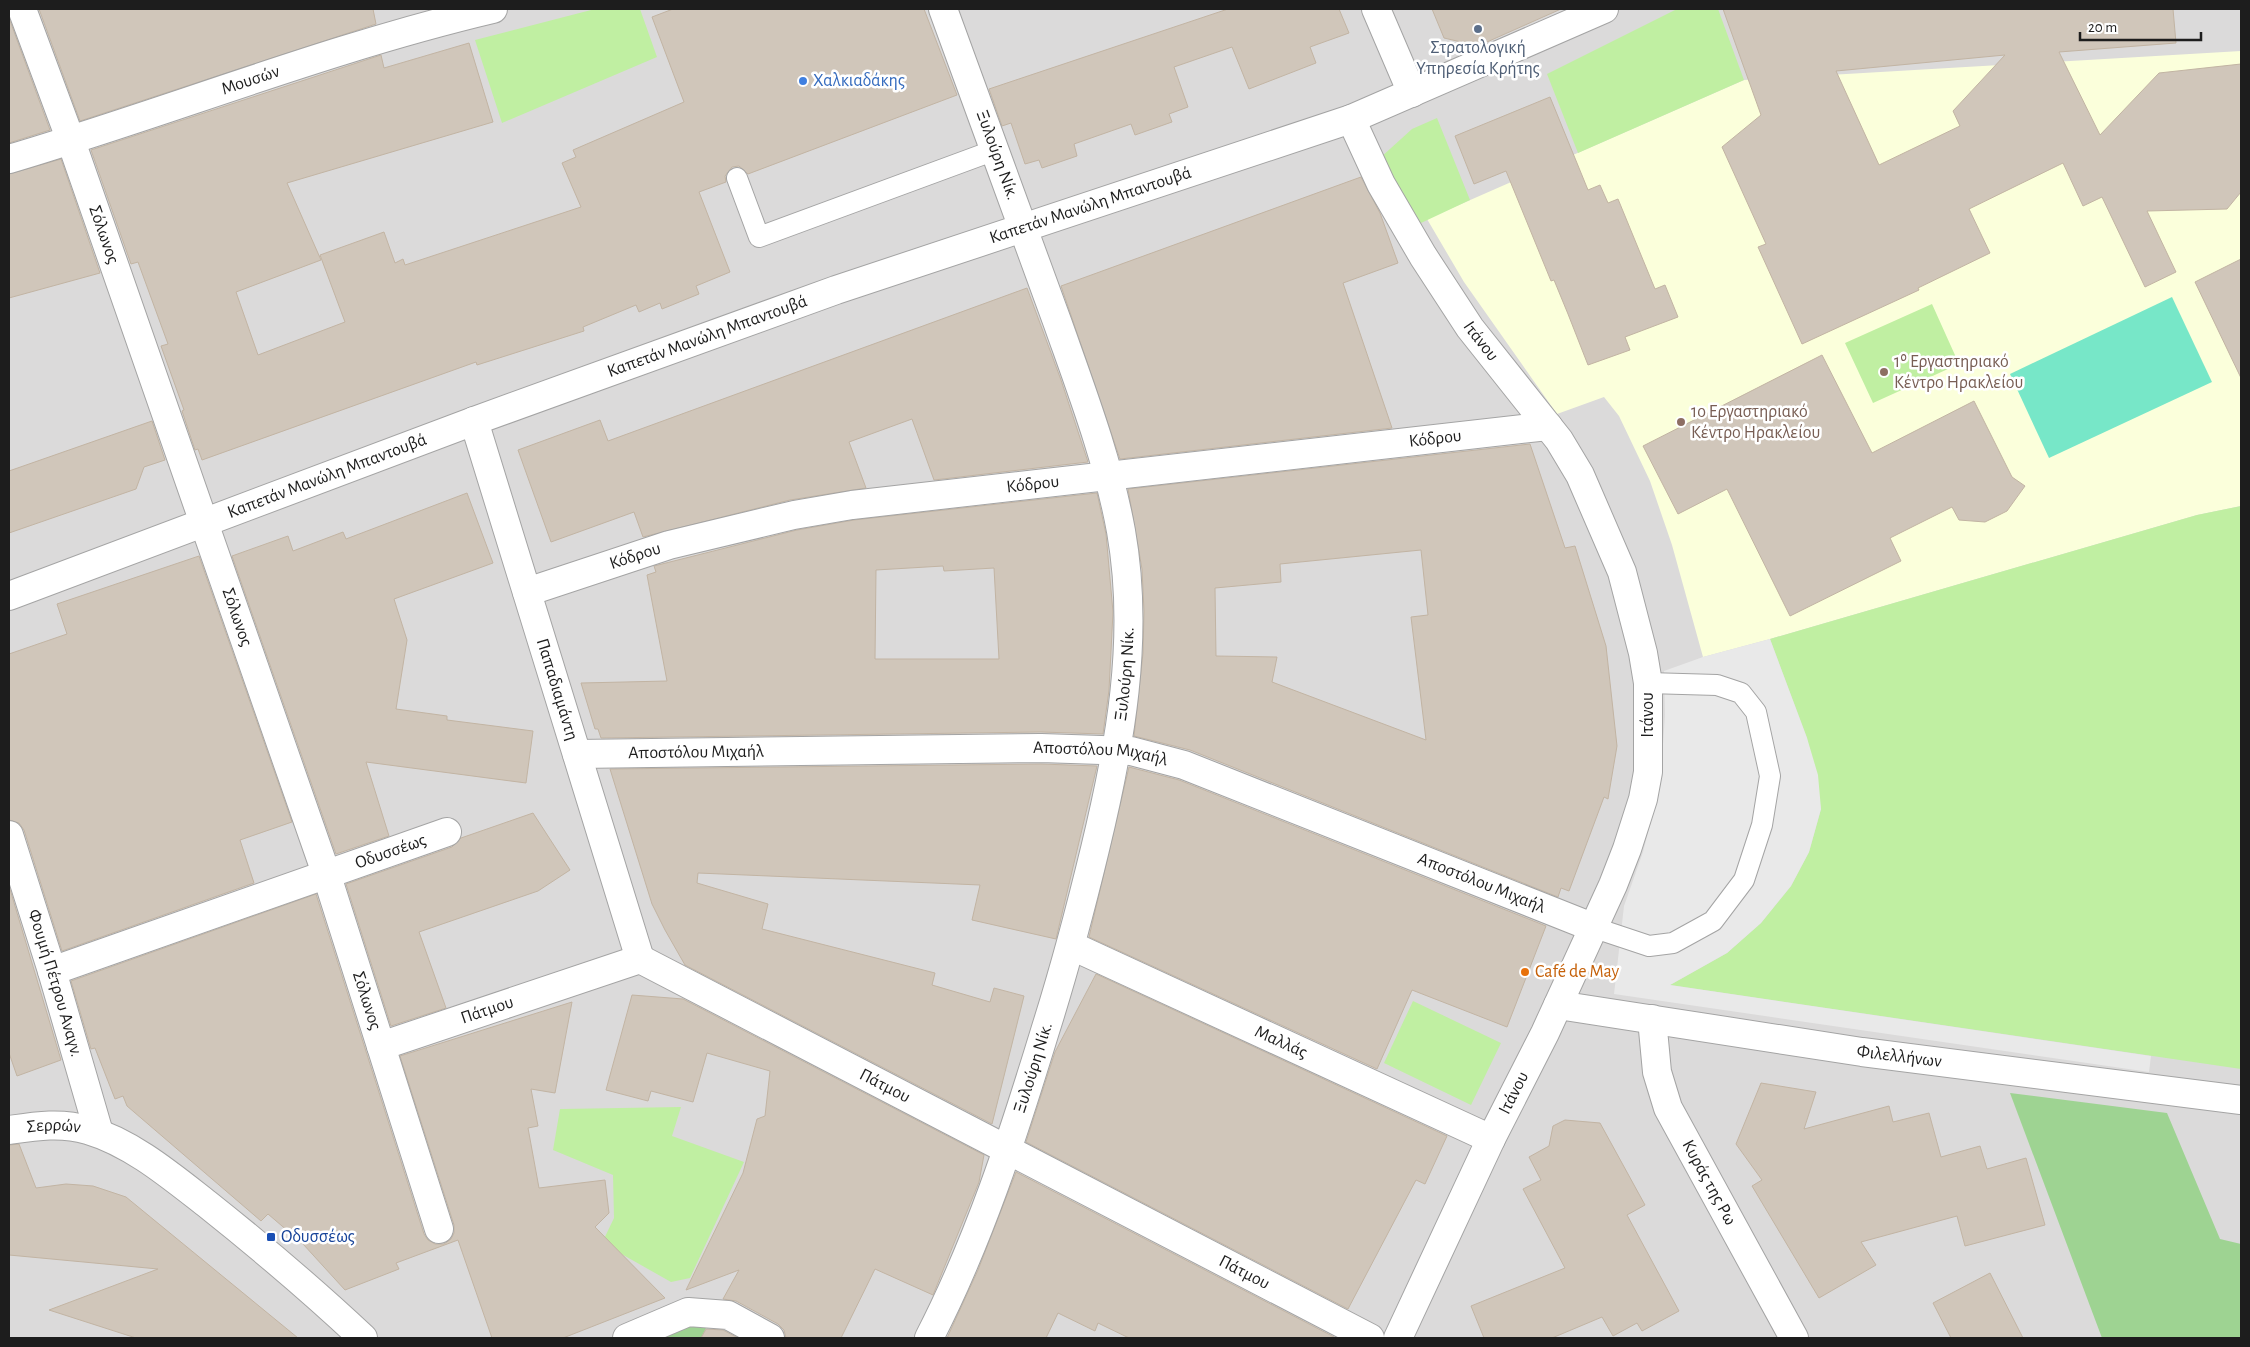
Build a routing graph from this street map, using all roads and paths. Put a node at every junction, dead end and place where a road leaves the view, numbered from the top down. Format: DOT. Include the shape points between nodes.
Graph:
graph roads {
  1 [pos="22,9"];
  2 [pos="494,9"];
  3 [pos="1376,9"];
  4 [pos="1604,9"];
  5 [pos="940,17"];
  6 [pos="1412,93"];
  7 [pos="1352,119"];
  8 [pos="71,140"];
  9 [pos="995,150"];
  10 [pos="9,159"];
  11 [pos="737,178"];
  12 [pos="1023,226"];
  13 [pos="474,421"];
  14 [pos="1548,426"];
  15 [pos="1109,475"];
  16 [pos="204,523"];
  17 [pos="527,592"];
  18 [pos="9,596"];
  19 [pos="1648,683"];
  20 [pos="1117,750"];
  21 [pos="577,754"];
  22 [pos="447,832"];
  23 [pos="9,835"];
  24 [pos="327,876"];
  25 [pos="1592,927"];
  26 [pos="1072,946"];
  27 [pos="640,959"];
  28 [pos="52,971"];
  29 [pos="1558,1005"];
  30 [pos="1652,1019"];
  31 [pos="381,1046"];
  32 [pos="2241,1100"];
  33 [pos="9,1130"];
  34 [pos="99,1134"];
  35 [pos="1491,1139"];
  36 [pos="1007,1150"];
  37 [pos="438,1229"];
  38 [pos="362,1338"];
  39 [pos="627,1338"];
  40 [pos="770,1338"];
  41 [pos="929,1338"];
  42 [pos="1370,1338"];
  43 [pos="1398,1338"];
  44 [pos="1794,1338"];
  1 -- 8 [label="street, Σόλωνος"];
  2 -- 8 [label="street, Μουσών" via="382,38"];
  3 -- 6 [label="street"];
  4 -- 6 [label="street, Καπετάν Μανώλη Μπαντουβά"];
  5 -- 9 [label="street, Ξυλούρη Νίκ."];
  6 -- 7 [label="street, Καπετάν Μανώλη Μπαντουβά"];
  7 -- 12 [label="street, Καπετάν Μανώλη Μπαντουβά"];
  7 -- 14 [label="street, Ιτάνου" via="1381,184 1423,256 1470,328"];
  8 -- 10 [label="street, Μουσών"];
  8 -- 16 [label="street, Σόλωνος"];
  9 -- 11 [label="lane" via="759,237"];
  9 -- 12 [label="street, Ξυλούρη Νίκ."];
  12 -- 13 [label="street, Καπετάν Μανώλη Μπαντουβά"];
  12 -- 15 [label="street, Ξυλούρη Νίκ."];
  13 -- 16 [label="street, Καπετάν Μανώλη Μπαντουβά"];
  13 -- 17 [label="street, Παπαδιαμάντη"];
  14 -- 15 [label="street, Κόδρου"];
  14 -- 19 [label="street, Ιτάνου" via="1580,475 1622,572"];
  15 -- 17 [label="street, Κόδρου" via="794,515 662,547"];
  15 -- 20 [label="street, Ξυλούρη Νίκ." via="1121,532 1127,588 1127,660"];
  16 -- 18 [label="street, Καπετάν Μανώλη Μπαντουβά"];
  16 -- 24 [label="street, Σόλωνος"];
  17 -- 21 [label="street, Παπαδιαμάντη"];
  19 -- 25 [label="street, Ιτάνου" via="1648,772 1643,799 1612,885"];
  19 -- 25 [label="lane" via="1717,685 1741,692 1756,712 1770,776 1762,825 1744,880 1713,921 1673,944 1649,946"];
  20 -- 21 [label="street, Αποστόλου Μιχαήλ" via="1041,748"];
  20 -- 25 [label="street, Αποστόλου Μιχαήλ" via="1149,754 1184,765"];
  20 -- 26 [label="street, Ξυλούρη Νίκ."];
  21 -- 27 [label="street, Παπαδιαμάντη"];
  22 -- 24 [label="street, Οδυσσέως"];
  23 -- 28 [label="street, Φουμή Πέτρου Αναγν."];
  24 -- 28 [label="street, Οδυσσέως"];
  24 -- 31 [label="street, Σόλωνος"];
  25 -- 29 [label="street, Ιτάνου"];
  26 -- 35 [label="street, Μαλλάς"];
  26 -- 36 [label="street, Ξυλούρη Νίκ."];
  27 -- 31 [label="street, Πάτμου"];
  27 -- 36 [label="street, Πάτμου"];
  28 -- 34 [label="street, Φουμή Πέτρου Αναγν."];
  29 -- 30 [label="street, Φιλελλήνων"];
  29 -- 35 [label="street, Ιτάνου"];
  30 -- 32 [label="street, Φιλελλήνων" via="1862,1052"];
  30 -- 44 [label="street, Κυράς της Ρω" via="1657,1072 1668,1108"];
  31 -- 37 [label="street, Σόλωνος"];
  33 -- 34 [label="street, Σερρών" via="58,1125"];
  34 -- 38 [label="street, Σερρών" via="134,1151 203,1202 311,1290"];
  35 -- 43 [label="street, Ιτάνου"];
  36 -- 41 [label="street, Ξυλούρη Νίκ." via="958,1276"];
  36 -- 42 [label="street, Πάτμου"];
  39 -- 40 [label="street" via="688,1312 728,1315"];
}
